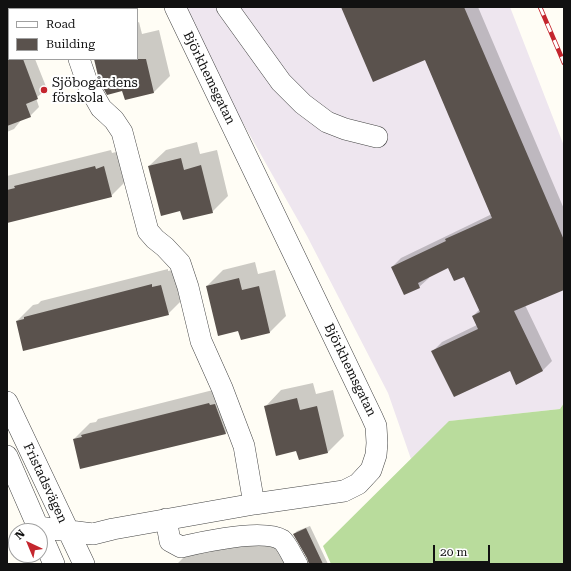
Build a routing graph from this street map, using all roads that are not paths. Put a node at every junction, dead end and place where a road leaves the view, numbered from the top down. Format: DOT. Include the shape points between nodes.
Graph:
graph roads {
  1 [pos="174,7"];
  2 [pos="227,7"];
  3 [pos="79,60"];
  4 [pos="377,137"];
  5 [pos="7,402"];
  6 [pos="7,456"];
  7 [pos="254,504"];
  8 [pos="166,519"];
  9 [pos="36,523"];
  10 [pos="48,528"];
  11 [pos="67,531"];
  12 [pos="48,550"];
  13 [pos="54,564"];
  14 [pos="84,564"];
  15 [pos="297,564"];
  1 -- 7 [label="street, Björkhemsgatan" via="376,426 376,456 371,470 358,484 344,491"];
  2 -- 4 [label="street" via="281,82 303,104 327,122"];
  3 -- 7 [label="street" via="88,85 102,108 122,132 148,231 180,263 201,341 244,446"];
  5 -- 11 [label="street, Fristadsvägen"];
  6 -- 9 [label="street, Fristadsvägen"];
  7 -- 8 [label="street, Björkhemsgatan"];
  8 -- 11 [label="street, Björkhemsgatan" via="93,534"];
  8 -- 15 [label="street" via="170,541 181,547 202,542 268,535 283,541"];
  10 -- 11 [label="street, Björkhemsgatan"];
  11 -- 14 [label="street, Fristadsvägen"];
  12 -- 13 [label="street, Fristadsvägen"];
}
